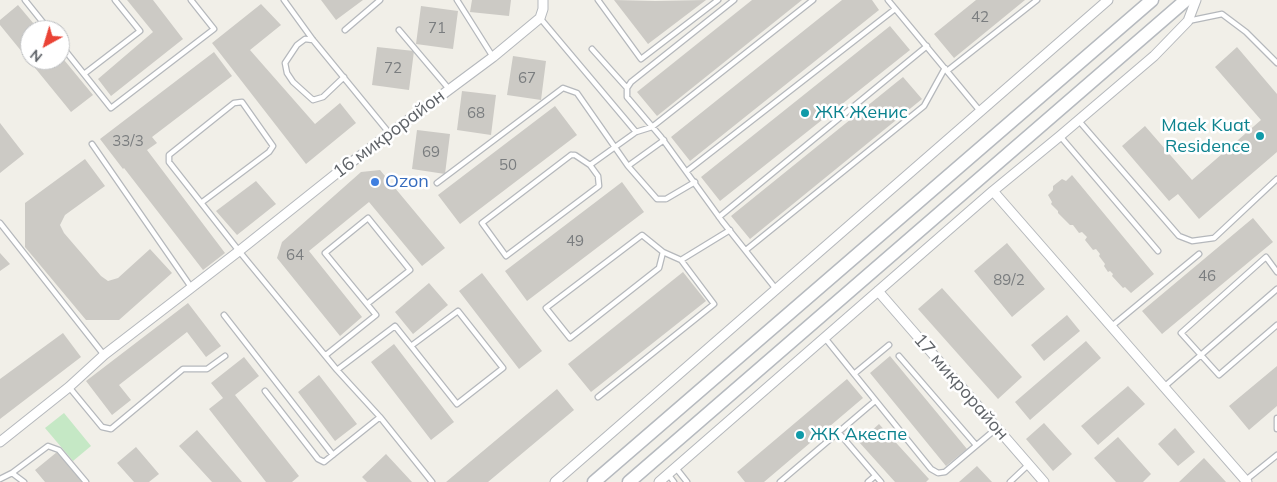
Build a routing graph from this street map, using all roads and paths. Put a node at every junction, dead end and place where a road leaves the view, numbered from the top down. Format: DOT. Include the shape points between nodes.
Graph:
graph roads {
  1 [pos="25,0"];
  2 [pos="115,0"];
  3 [pos="191,0"];
  4 [pos="380,0"];
  5 [pos="457,0"];
  6 [pos="543,0"];
  7 [pos="598,0"];
  8 [pos="718,0"];
  9 [pos="734,0"];
  10 [pos="813,0"];
  11 [pos="1037,0"];
  12 [pos="1108,0"];
  13 [pos="1152,0"];
  14 [pos="1186,0"];
  15 [pos="1196,0"];
  16 [pos="287,1"];
  17 [pos="889,1"];
  18 [pos="895,9"];
  19 [pos="540,18"];
  20 [pos="41,20"];
  21 [pos="1188,21"];
  22 [pos="345,30"];
  23 [pos="399,30"];
  24 [pos="313,40"];
  25 [pos="927,46"];
  26 [pos="592,49"];
  27 [pos="70,56"];
  28 [pos="493,57"];
  29 [pos="1277,63"];
  30 [pos="946,70"];
  31 [pos="84,74"];
  32 [pos="344,77"];
  33 [pos="627,88"];
  34 [pos="449,89"];
  35 [pos="980,111"];
  36 [pos="1078,120"];
  37 [pos="652,127"];
  38 [pos="636,132"];
  39 [pos="390,134"];
  40 [pos="1060,136"];
  41 [pos="664,140"];
  42 [pos="92,144"];
  43 [pos="614,147"];
  44 [pos="590,165"];
  45 [pos="628,166"];
  46 [pos="687,171"];
  47 [pos="1277,179"];
  48 [pos="695,182"];
  49 [pos="437,183"];
  50 [pos="992,191"];
  51 [pos="201,203"];
  52 [pos="719,217"];
  53 [pos="0,223"];
  54 [pos="730,230"];
  55 [pos="746,250"];
  56 [pos="239,251"];
  57 [pos="1158,251"];
  58 [pos="663,252"];
  59 [pos="1200,254"];
  60 [pos="681,260"];
  61 [pos="1277,272"];
  62 [pos="191,287"];
  63 [pos="776,289"];
  64 [pos="1277,289"];
  65 [pos="878,291"];
  66 [pos="367,304"];
  67 [pos="794,309"];
  68 [pos="224,315"];
  69 [pos="1277,325"];
  70 [pos="810,326"];
  71 [pos="1111,326"];
  72 [pos="825,338"];
  73 [pos="412,346"];
  74 [pos="889,346"];
  75 [pos="104,355"];
  76 [pos="326,355"];
  77 [pos="1201,355"];
  78 [pos="225,356"];
  79 [pos="899,356"];
  80 [pos="337,370"];
  81 [pos="854,374"];
  82 [pos="69,387"];
  83 [pos="1164,387"];
  84 [pos="265,390"];
  85 [pos="598,397"];
  86 [pos="876,402"];
  87 [pos="380,417"];
  88 [pos="1277,418"];
  89 [pos="997,428"];
  90 [pos="1277,429"];
  91 [pos="839,433"];
  92 [pos="0,442"];
  93 [pos="976,446"];
  94 [pos="1277,455"];
  95 [pos="333,456"];
  96 [pos="1028,464"];
  97 [pos="675,468"];
  98 [pos="12,473"];
  99 [pos="668,474"];
  100 [pos="875,476"];
  101 [pos="0,479"];
  102 [pos="1247,481"];
  103 [pos="24,482"];
  104 [pos="86,482"];
  105 [pos="432,482"];
  106 [pos="555,482"];
  107 [pos="594,482"];
  108 [pos="629,482"];
  109 [pos="659,482"];
  110 [pos="674,482"];
  111 [pos="687,482"];
  112 [pos="780,482"];
  113 [pos="868,482"];
  114 [pos="880,482"];
  115 [pos="1010,482"];
  116 [pos="1044,482"];
  1 -- 20 [label="lane"];
  2 -- 31 [label="lane" via="140,31"];
  3 -- 31 [label="lane" via="214,29 111,108"];
  4 -- 22 [label="lane"];
  5 -- 28 [label="lane"];
  6 -- 19 [label="street"];
  7 -- 8 [label="lane" via="641,59"];
  9 -- 33 [label="lane"];
  10 -- 37 [label="lane"];
  11 -- 30 [label="lane"];
  12 -- 35 [label="street"];
  13 -- 67 [label="main road"];
  14 -- 70 [label="main road"];
  15 -- 21 [label="street"];
  16 -- 24 [label="lane"];
  17 -- 18 [label="lane"];
  18 -- 25 [label="lane"];
  18 -- 46 [label="lane"];
  19 -- 28 [label="street, 16 микрорайон"];
  19 -- 38 [label="lane"];
  21 -- 29 [label="lane" via="1222,14 1246,32"];
  21 -- 36 [label="street" via="1154,56"];
  23 -- 34 [label="lane"];
  24 -- 32 [label="lane"];
  24 -- 32 [label="lane" via="305,39 297,45 285,62 294,82 313,100 323,97"];
  25 -- 30 [label="lane"];
  25 -- 52 [label="lane"];
  26 -- 33 [label="lane"];
  27 -- 31 [label="lane"];
  28 -- 34 [label="street, 16 микрорайон"];
  30 -- 35 [label="lane"];
  30 -- 55 [label="lane" via="924,106"];
  32 -- 39 [label="lane"];
  33 -- 37 [label="lane" via="627,97"];
  34 -- 39 [label="street, 16 микрорайон"];
  35 -- 63 [label="street"];
  36 -- 40 [label="street"];
  36 -- 47 [label="lane" via="1178,236 1192,241 1214,238"];
  37 -- 38 [label="lane"];
  37 -- 41 [label="lane"];
  38 -- 43 [label="lane"];
  39 -- 56 [label="street, 16 микрорайон"];
  40 -- 50 [label="street"];
  40 -- 57 [label="lane"];
  41 -- 45 [label="lane"];
  41 -- 46 [label="lane"];
  42 -- 62 [label="lane"];
  43 -- 44 [label="lane"];
  43 -- 45 [label="lane"];
  43 -- 49 [label="lane" via="578,93 562,88"];
  44 -- 44 [label="lane" via="600,186 506,256 482,223 571,155"];
  45 -- 48 [label="lane" via="657,199 666,199"];
  46 -- 48 [label="lane"];
  48 -- 52 [label="lane"];
  50 -- 65 [label="street"];
  50 -- 71 [label="street"];
  51 -- 51 [label="lane" via="169,162 169,155 234,103 242,102 273,146"];
  51 -- 56 [label="lane"];
  52 -- 54 [label="lane"];
  53 -- 75 [label="lane"];
  54 -- 55 [label="lane"];
  54 -- 60 [label="lane"];
  55 -- 63 [label="lane"];
  56 -- 62 [label="street, 16 микрорайон"];
  56 -- 76 [label="lane"];
  58 -- 58 [label="lane" via="659,268 570,338 546,308 642,235"];
  58 -- 60 [label="lane"];
  59 -- 71 [label="lane"];
  60 -- 85 [label="lane" via="714,304"];
  61 -- 77 [label="lane" via="1266,257 1181,333"];
  62 -- 75 [label="street, 16 микрорайон"];
  63 -- 106 [label="street"];
  64 -- 77 [label="lane"];
  65 -- 72 [label="street"];
  65 -- 89 [label="street, 17 микрорайон"];
  66 -- 66 [label="lane" via="325,253 368,218 410,270"];
  66 -- 76 [label="lane" via="376,315"];
  67 -- 70 [label="main road"];
  67 -- 107 [label="main road"];
  68 -- 95 [label="lane"];
  69 -- 77 [label="lane" via="1219,375"];
  70 -- 108 [label="main road"];
  71 -- 83 [label="street"];
  72 -- 81 [label="lane"];
  72 -- 97 [label="street"];
  73 -- 73 [label="lane" via="457,404 504,368 458,310"];
  73 -- 80 [label="lane" via="395,326"];
  74 -- 81 [label="lane"];
  75 -- 82 [label="street, 16 микрорайон"];
  76 -- 80 [label="lane"];
  77 -- 83 [label="lane"];
  78 -- 82 [label="lane" via="207,369 183,369 111,428 102,427"];
  79 -- 93 [label="lane"];
  80 -- 87 [label="lane"];
  81 -- 86 [label="lane"];
  82 -- 92 [label="street, 16 микрорайон"];
  83 -- 102 [label="street"];
  84 -- 95 [label="lane" via="318,459 324,462"];
  86 -- 91 [label="lane"];
  86 -- 93 [label="lane" via="931,470 938,474 945,472"];
  87 -- 95 [label="lane"];
  87 -- 105 [label="lane"];
  88 -- 90 [label="lane"];
  89 -- 93 [label="lane"];
  89 -- 96 [label="street, 17 микрорайон"];
  91 -- 100 [label="lane"];
  91 -- 112 [label="lane"];
  94 -- 102 [label="lane"];
  96 -- 115 [label="lane"];
  96 -- 116 [label="street, 17 микрорайон"];
  97 -- 99 [label="street"];
  97 -- 111 [label="lane"];
  98 -- 101 [label="lane"];
  98 -- 103 [label="lane"];
  98 -- 104 [label="lane" via="48,446 59,450"];
  99 -- 109 [label="street"];
  99 -- 110 [label="lane"];
  100 -- 113 [label="lane"];
  100 -- 114 [label="lane"];
}
